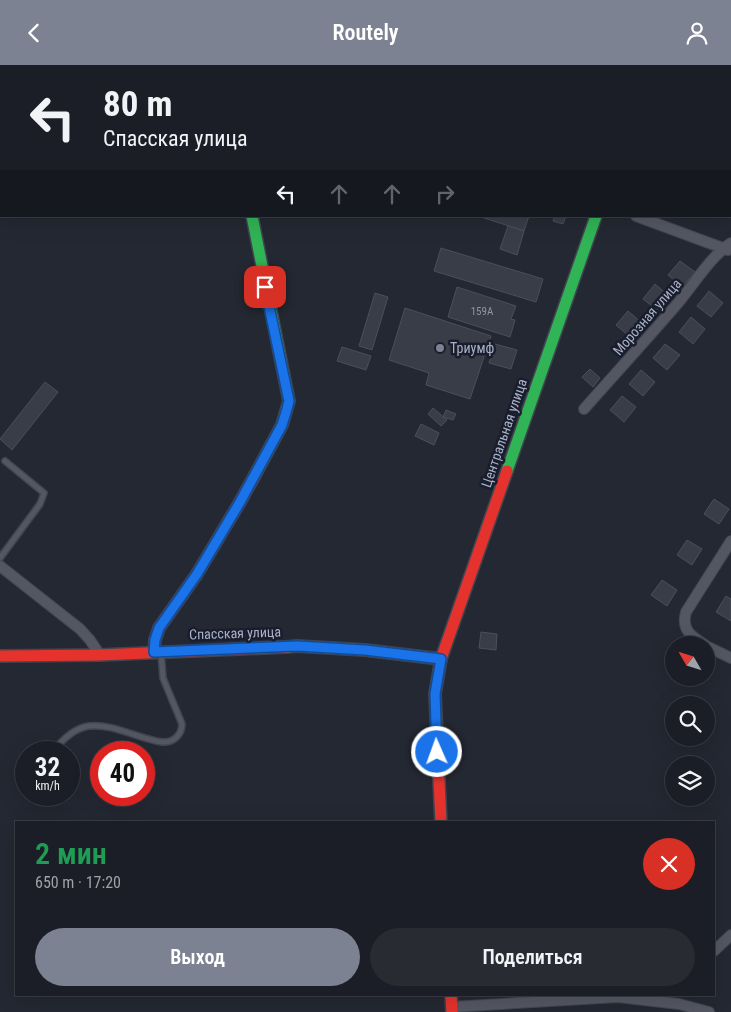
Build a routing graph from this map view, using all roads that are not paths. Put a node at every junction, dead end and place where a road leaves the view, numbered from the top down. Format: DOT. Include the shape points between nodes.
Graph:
graph roads {
  1 [pos="252,217"];
  2 [pos="596,217"];
  3 [pos="639,217"];
  4 [pos="729,247"];
  5 [pos="584,409"];
  6 [pos="5,461"];
  7 [pos="731,541"];
  8 [pos="0,558"];
  9 [pos="0,566"];
  10 [pos="692,636"];
  11 [pos="715,650"];
  12 [pos="157,652"];
  13 [pos="100,655"];
  14 [pos="0,657"];
  15 [pos="731,658"];
  16 [pos="441,659"];
  17 [pos="63,741"];
  18 [pos="441,821"];
  19 [pos="731,935"];
  20 [pos="715,950"];
  21 [pos="451,996"];
  22 [pos="682,1004"];
  23 [pos="452,1010"];
  24 [pos="708,1012"];
  1 -- 12 [label="street" via="289,401 282,425 240,502 197,574 159,628 155,640"];
  2 -- 16 [label="street, Центральная улица"];
  3 -- 4 [label="street"];
  4 -- 5 [label="street, Морозная улица" via="714,257 667,316"];
  6 -- 8 [label="lane" via="44,493 40,504"];
  7 -- 10 [label="street" via="686,612 685,628"];
  9 -- 13 [label="street" via="80,629"];
  11 -- 15 [label="street"];
  12 -- 13 [label="street, Спасская улица"];
  12 -- 16 [label="street, Спасская улица" via="297,646"];
  12 -- 17 [label="lane" via="163,677 182,724 174,740 162,742 102,726 90,726 80,728"];
  13 -- 14 [label="street, Спасская улица"];
  16 -- 18 [label="street, Центральная улица" via="435,694"];
  19 -- 20 [label="street"];
  21 -- 23 [label="street"];
  22 -- 23 [label="street" via="618,997"];
  22 -- 24 [label="street"];
}
